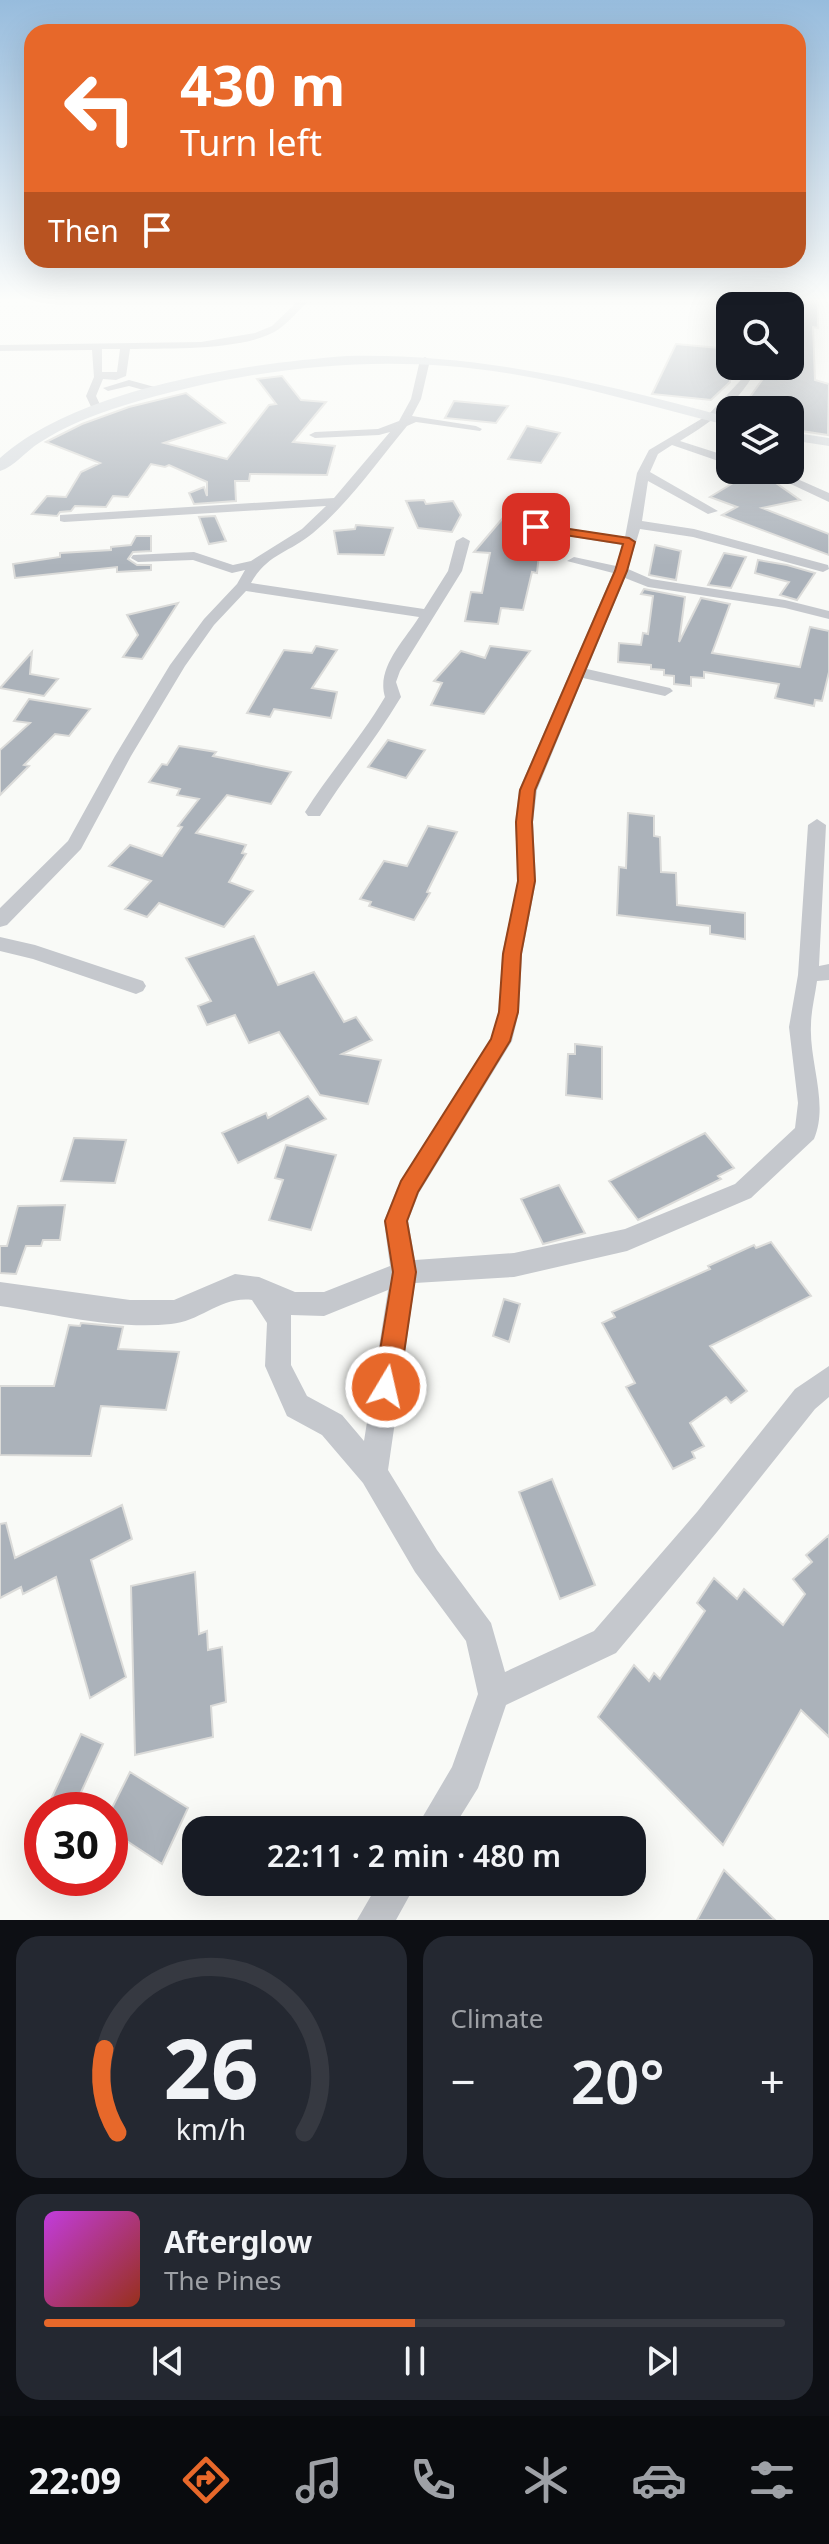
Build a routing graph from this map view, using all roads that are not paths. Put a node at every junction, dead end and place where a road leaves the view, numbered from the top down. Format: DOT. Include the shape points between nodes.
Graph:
graph roads {
  1 [pos="95,388"];
  2 [pos="105,388"];
  3 [pos="128,388"];
  4 [pos="150,388"];
  5 [pos="171,388"];
  6 [pos="419,388"];
  7 [pos="590,388"];
  8 [pos="158,391"];
  9 [pos="127,400"];
  10 [pos="97,409"];
  11 [pos="716,418"];
  12 [pos="716,421"];
  13 [pos="404,422"];
  14 [pos="476,429"];
  15 [pos="315,435"];
  16 [pos="804,438"];
  17 [pos="669,440"];
  18 [pos="829,442"];
  19 [pos="716,457"];
  20 [pos="0,466"];
  21 [pos="643,473"];
  22 [pos="798,484"];
  23 [pos="829,498"];
  24 [pos="338,501"];
  25 [pos="712,511"];
  26 [pos="64,518"];
  27 [pos="536,527"];
  28 [pos="632,533"];
  29 [pos="463,541"];
  30 [pos="138,558"];
  31 [pos="574,561"];
  32 [pos="255,564"];
  33 [pos="823,568"];
  34 [pos="621,571"];
  35 [pos="243,586"];
  36 [pos="428,614"];
  37 [pos="829,615"];
  38 [pos="579,672"];
  39 [pos="665,691"];
  40 [pos="314,812"];
  41 [pos="817,825"];
  42 [pos="0,920"];
  43 [pos="0,944"];
  44 [pos="819,974"];
  45 [pos="136,986"];
  46 [pos="404,1272"];
  47 [pos="259,1289"];
  48 [pos="0,1294"];
  49 [pos="829,1379"];
  50 [pos="373,1473"];
  51 [pos="494,1694"];
  52 [pos="441,1816"];
  53 [pos="390,1896"];
  54 [pos="375,1920"];
  1 -- 10 [label="street" via="91,396"];
  2 -- 9 [label="street"];
  3 -- 9 [label="street"];
  4 -- 8 [label="street"];
  5 -- 8 [label="main road"];
  6 -- 13 [label="street"];
  7 -- 11 [label="main road"];
  8 -- 9 [label="main road"];
  9 -- 10 [label="main road"];
  10 -- 20 [label="main road" via="43,434"];
  12 -- 17 [label="street"];
  13 -- 14 [label="street" via="429,420"];
  13 -- 15 [label="street" via="379,432"];
  13 -- 24 [label="street"];
  16 -- 18 [label="main road"];
  17 -- 19 [label="street"];
  17 -- 21 [label="street" via="653,452"];
  21 -- 25 [label="street"];
  21 -- 28 [label="street"];
  22 -- 23 [label="street"];
  24 -- 26 [label="street"];
  24 -- 32 [label="street" via="307,532"];
  27 -- 28 [label="street"];
  28 -- 33 [label="street" via="694,533"];
  28 -- 34 [label="street"];
  29 -- 36 [label="street" via="455,571"];
  30 -- 32 [label="street" via="194,556 232,569"];
  31 -- 34 [label="street"];
  32 -- 35 [label="street"];
  34 -- 37 [label="street" via="648,583"];
  34 -- 38 [label="street"];
  35 -- 36 [label="street"];
  35 -- 42 [label="street" via="178,665 75,845"];
  36 -- 40 [label="street" via="392,671 388,682 393,697"];
  38 -- 39 [label="street"];
  38 -- 46 [label="street" via="528,790 527,881 501,1041 409,1188 396,1221"];
  41 -- 44 [label="street"];
  43 -- 45 [label="street"];
  44 -- 46 [label="street" via="800,1027 809,1103 806,1132 743,1191 627,1240 514,1265"];
  46 -- 47 [label="street" via="324,1304 295,1304"];
  46 -- 50 [label="street"];
  47 -- 48 [label="street" via="235,1286 174,1312 130,1312"];
  47 -- 50 [label="street" via="280,1320 278,1366 297,1406 332,1425"];
  49 -- 51 [label="street" via="805,1399 605,1642"];
  50 -- 51 [label="street" via="426,1561 480,1634"];
  51 -- 52 [label="street" via="466,1776"];
  53 -- 54 [label="street"];
}
